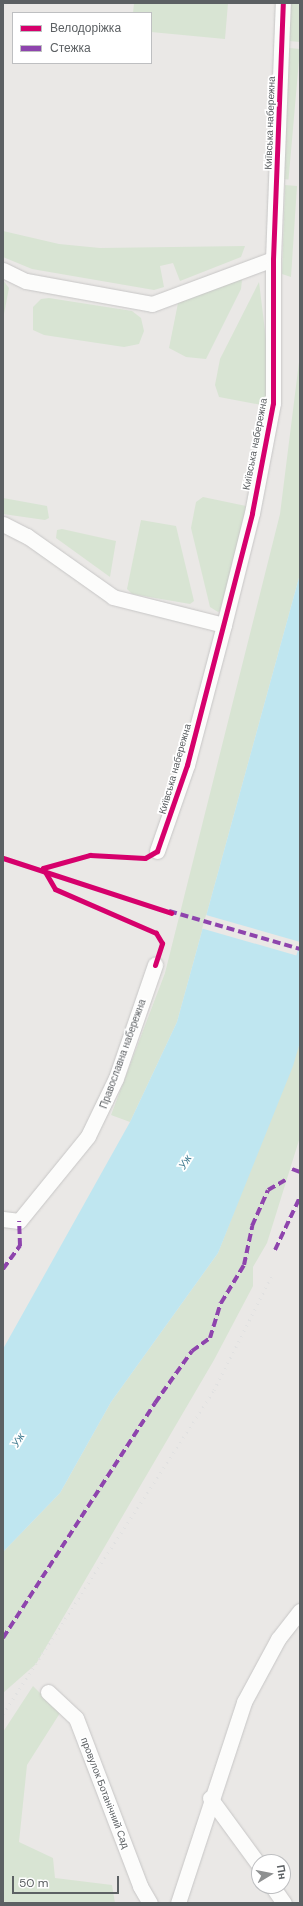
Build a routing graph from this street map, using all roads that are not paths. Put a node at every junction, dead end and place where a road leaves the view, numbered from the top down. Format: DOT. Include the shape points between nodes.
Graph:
graph roads {
  1 [pos="283,3"];
  2 [pos="273,259"];
  3 [pos="3,270"];
  4 [pos="3,524"];
  5 [pos="224,625"];
  6 [pos="157,851"];
  7 [pos="155,965"];
  8 [pos="3,1219"];
  9 [pos="300,1610"];
  10 [pos="48,1692"];
  11 [pos="210,1798"];
  12 [pos="251,1854"];
  13 [pos="150,1903"];
  14 [pos="178,1903"];
  1 -- 2 [label="street, Київська набережна"];
  2 -- 3 [label="street" via="152,304 26,281"];
  2 -- 5 [label="street, Київська набережна" via="273,402 252,513"];
  4 -- 5 [label="street" via="27,536 113,597"];
  5 -- 6 [label="street, Київська набережна" via="187,765"];
  7 -- 8 [label="street, Православна набережна" via="116,1078 88,1136 19,1221"];
  9 -- 11 [label="street" via="278,1639 244,1702"];
  10 -- 13 [label="street, провулок Ботанічний Сад" via="76,1718 140,1886"];
  11 -- 12 [label="street"];
  11 -- 14 [label="street"];
}
